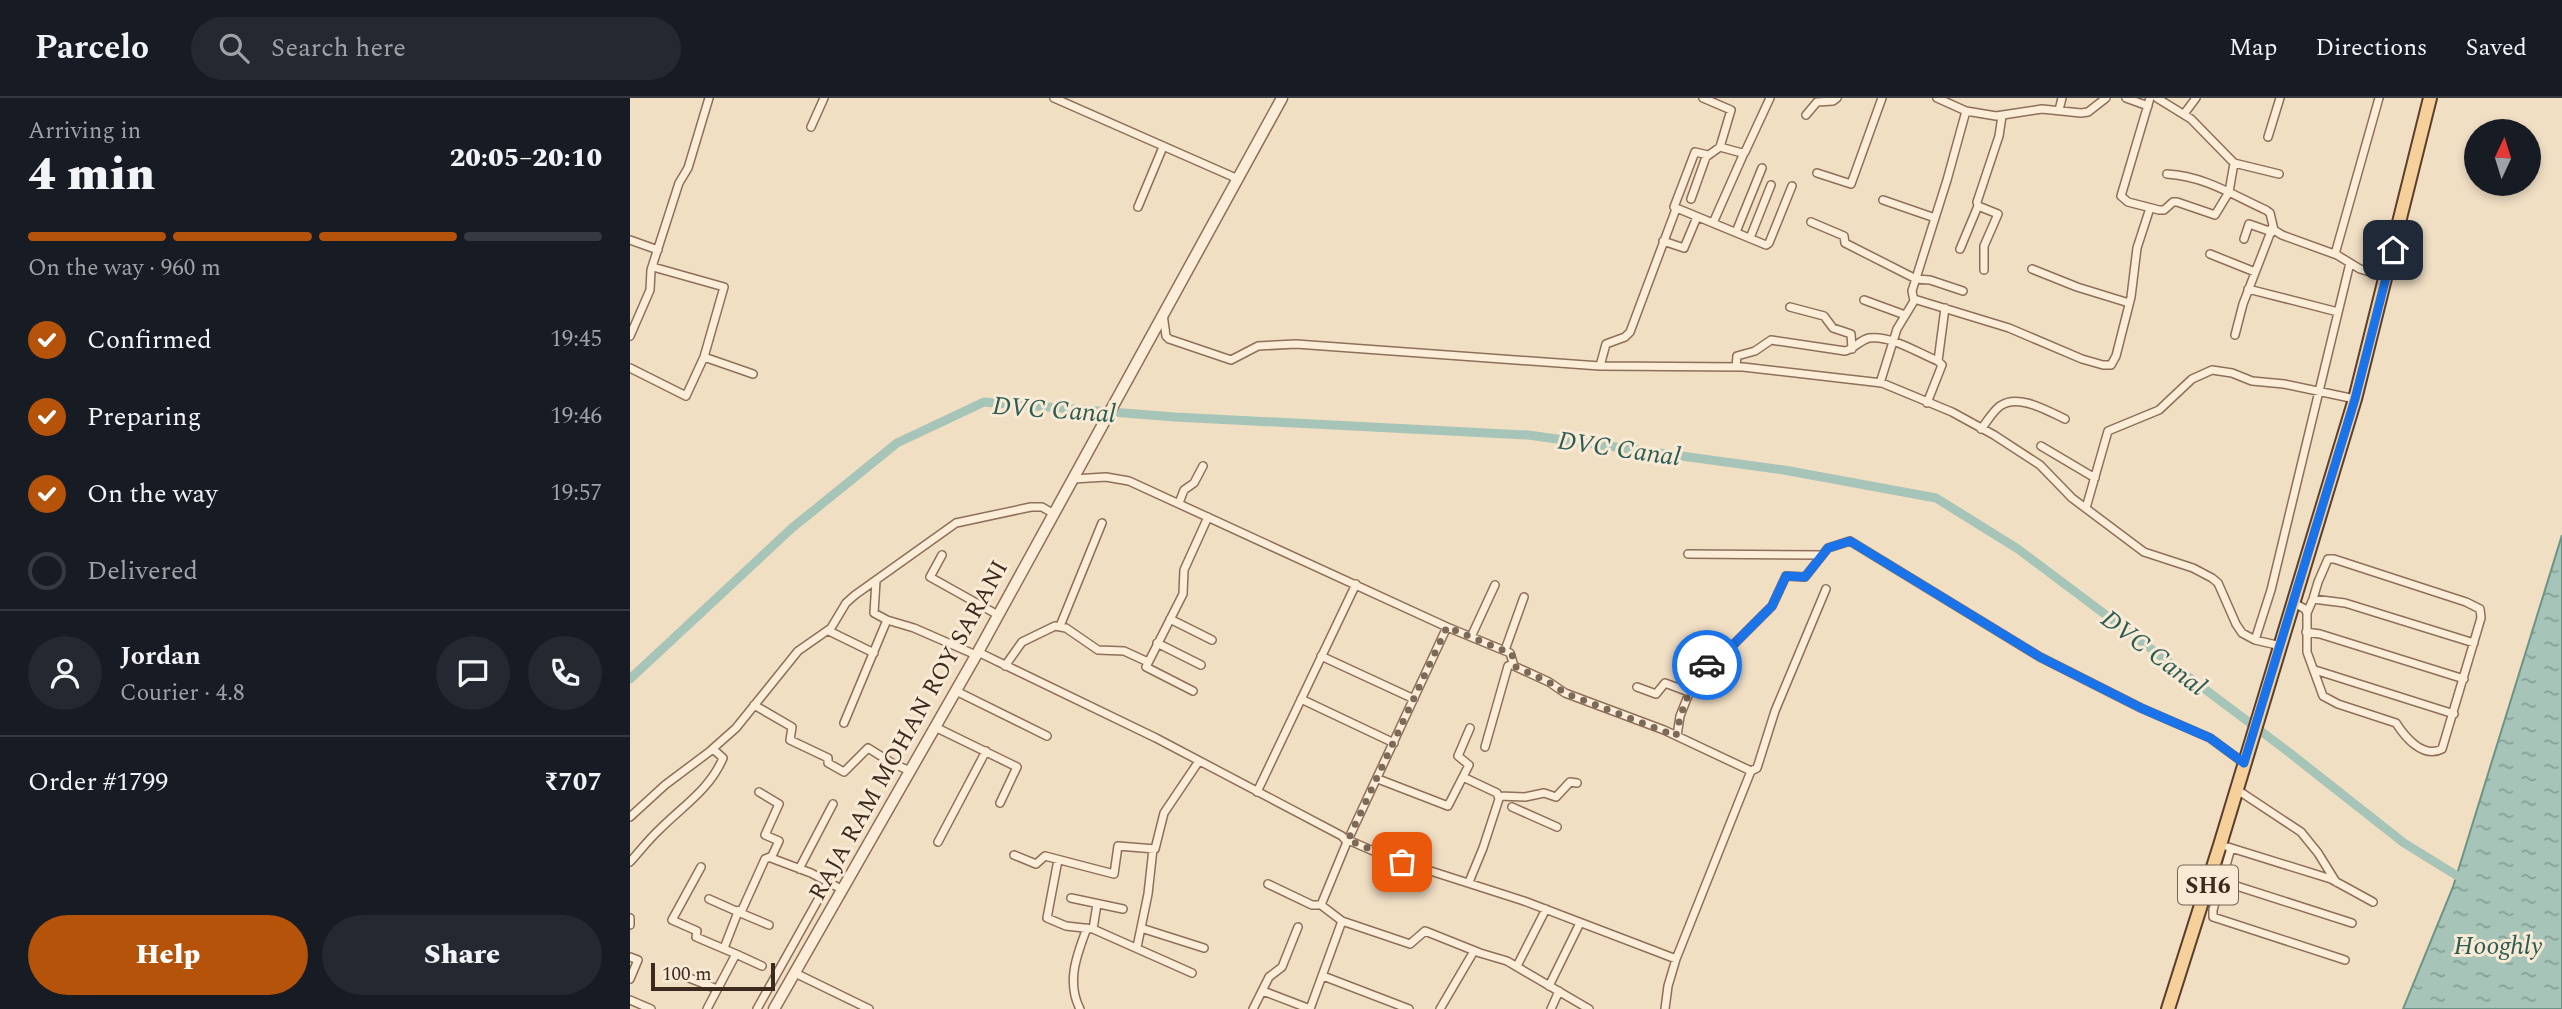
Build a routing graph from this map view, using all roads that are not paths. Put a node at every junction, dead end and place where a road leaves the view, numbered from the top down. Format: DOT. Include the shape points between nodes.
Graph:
graph roads {
  1 [pos="709,98"];
  2 [pos="824,98"];
  3 [pos="1054,98"];
  4 [pos="1283,98"];
  5 [pos="1703,98"];
  6 [pos="1770,98"];
  7 [pos="1838,98"];
  8 [pos="1882,98"];
  9 [pos="1937,98"];
  10 [pos="2062,98"];
  11 [pos="2106,98"];
  12 [pos="2126,98"];
  13 [pos="2157,98"];
  14 [pos="2196,98"];
  15 [pos="2280,98"];
  16 [pos="2379,98"];
  17 [pos="2430,98"];
  18 [pos="2149,102"];
  19 [pos="2059,110"];
  20 [pos="1966,111"];
  21 [pos="2183,114"];
  22 [pos="1806,115"];
  23 [pos="2002,116"];
  24 [pos="811,127"];
  25 [pos="2268,137"];
  26 [pos="1163,147"];
  27 [pos="1720,147"];
  28 [pos="1744,153"];
  29 [pos="1708,155"];
  30 [pos="2234,163"];
  31 [pos="1762,168"];
  32 [pos="1817,173"];
  33 [pos="2167,174"];
  34 [pos="2279,174"];
  35 [pos="1238,179"];
  36 [pos="1771,185"];
  37 [pos="1792,186"];
  38 [pos="2229,192"];
  39 [pos="1691,199"];
  40 [pos="1884,200"];
  41 [pos="1978,206"];
  42 [pos="1138,207"];
  43 [pos="2150,208"];
  44 [pos="1676,209"];
  45 [pos="1697,217"];
  46 [pos="1935,218"];
  47 [pos="1811,222"];
  48 [pos="1713,223"];
  49 [pos="2273,229"];
  50 [pos="1735,232"];
  51 [pos="1750,238"];
  52 [pos="2244,239"];
  53 [pos="630,240"];
  54 [pos="1663,242"];
  55 [pos="1960,248"];
  56 [pos="658,250"];
  57 [pos="2210,254"];
  58 [pos="2335,254"];
  59 [pos="2350,263"];
  60 [pos="653,267"];
  61 [pos="2032,269"];
  62 [pos="1984,270"];
  63 [pos="2255,272"];
  64 [pos="2387,277"];
  65 [pos="1916,279"];
  66 [pos="2248,289"];
  67 [pos="1963,291"];
  68 [pos="1914,299"];
  69 [pos="1864,300"];
  70 [pos="2129,303"];
  71 [pos="1790,307"];
  72 [pos="1945,308"];
  73 [pos="2338,312"];
  74 [pos="1163,313"];
  75 [pos="1905,316"];
  76 [pos="2235,335"];
  77 [pos="630,336"];
  78 [pos="1892,341"];
  79 [pos="1852,349"];
  80 [pos="704,357"];
  81 [pos="1938,361"];
  82 [pos="1600,366"];
  83 [pos="1736,367"];
  84 [pos="630,368"];
  85 [pos="753,374"];
  86 [pos="1880,383"];
  87 [pos="2320,391"];
  88 [pos="2355,399"];
  89 [pos="1927,403"];
  90 [pos="2065,419"];
  91 [pos="1982,429"];
  92 [pos="2041,446"];
  93 [pos="1203,466"];
  94 [pos="1075,475"];
  95 [pos="2095,478"];
  96 [pos="1179,503"];
  97 [pos="2086,508"];
  98 [pos="1054,514"];
  99 [pos="1208,517"];
  100 [pos="1102,523"];
  101 [pos="1688,554"];
  102 [pos="942,555"];
  103 [pos="1822,555"];
  104 [pos="876,581"];
  105 [pos="1356,584"];
  106 [pos="1495,585"];
  107 [pos="1826,589"];
  108 [pos="1524,597"];
  109 [pos="2313,599"];
  110 [pos="2294,603"];
  111 [pos="2307,613"];
  112 [pos="998,615"];
  113 [pos="1170,619"];
  114 [pos="887,620"];
  115 [pos="1060,626"];
  116 [pos="1447,627"];
  117 [pos="829,631"];
  118 [pos="2306,632"];
  119 [pos="1471,636"];
  120 [pos="1212,640"];
  121 [pos="2255,640"];
  122 [pos="1157,643"];
  123 [pos="2474,643"];
  124 [pos="1505,650"];
  125 [pos="2280,650"];
  126 [pos="874,653"];
  127 [pos="977,654"];
  128 [pos="1321,656"];
  129 [pos="1148,662"];
  130 [pos="1513,664"];
  131 [pos="1201,665"];
  132 [pos="1005,666"];
  133 [pos="2315,670"];
  134 [pos="2465,679"];
  135 [pos="1637,687"];
  136 [pos="956,691"];
  137 [pos="1193,691"];
  138 [pos="1689,692"];
  139 [pos="1301,699"];
  140 [pos="1414,699"];
  141 [pos="754,705"];
  142 [pos="2454,714"];
  143 [pos="844,723"];
  144 [pos="935,727"];
  145 [pos="1470,728"];
  146 [pos="1047,736"];
  147 [pos="1676,736"];
  148 [pos="1394,743"];
  149 [pos="1485,747"];
  150 [pos="713,749"];
  151 [pos="986,751"];
  152 [pos="1199,761"];
  153 [pos="2244,761"];
  154 [pos="910,771"];
  155 [pos="1751,771"];
  156 [pos="1463,777"];
  157 [pos="1378,779"];
  158 [pos="1577,783"];
  159 [pos="2236,789"];
  160 [pos="759,792"];
  161 [pos="1257,792"];
  162 [pos="1499,796"];
  163 [pos="1000,803"];
  164 [pos="832,804"];
  165 [pos="1512,807"];
  166 [pos="630,817"];
  167 [pos="1557,827"];
  168 [pos="1347,841"];
  169 [pos="938,842"];
  170 [pos="2226,846"];
  171 [pos="1153,849"];
  172 [pos="1014,855"];
  173 [pos="770,857"];
  174 [pos="1058,860"];
  175 [pos="630,862"];
  176 [pos="701,867"];
  177 [pos="799,869"];
  178 [pos="2221,881"];
  179 [pos="828,882"];
  180 [pos="1469,882"];
  181 [pos="2336,882"];
  182 [pos="1268,884"];
  183 [pos="843,890"];
  184 [pos="1071,898"];
  185 [pos="709,899"];
  186 [pos="2373,902"];
  187 [pos="1097,904"];
  188 [pos="1321,905"];
  189 [pos="1123,909"];
  190 [pos="1546,909"];
  191 [pos="737,911"];
  192 [pos="630,918"];
  193 [pos="1342,921"];
  194 [pos="1580,923"];
  195 [pos="2353,923"];
  196 [pos="630,925"];
  197 [pos="769,925"];
  198 [pos="1090,928"];
  199 [pos="1141,928"];
  200 [pos="1298,928"];
  201 [pos="1137,947"];
  202 [pos="724,948"];
  203 [pos="1204,948"];
  204 [pos="1474,951"];
  205 [pos="736,954"];
  206 [pos="630,957"];
  207 [pos="1676,959"];
  208 [pos="2345,960"];
  209 [pos="762,966"];
  210 [pos="1517,966"];
  211 [pos="674,972"];
  212 [pos="795,973"];
  213 [pos="1192,973"];
  214 [pos="1323,976"];
  215 [pos="630,979"];
  216 [pos="1549,986"];
  217 [pos="717,989"];
  218 [pos="1263,991"];
  219 [pos="1559,991"];
  220 [pos="630,1000"];
  221 [pos="1404,1008"];
  222 [pos="651,1009"];
  223 [pos="707,1009"];
  224 [pos="757,1009"];
  225 [pos="774,1009"];
  226 [pos="869,1009"];
  227 [pos="1080,1009"];
  228 [pos="1254,1009"];
  229 [pos="1310,1009"];
  230 [pos="1440,1009"];
  231 [pos="1551,1009"];
  232 [pos="1589,1009"];
  233 [pos="1665,1009"];
  234 [pos="2168,1009"];
  1 -- 56 [label="street"];
  2 -- 24 [label="street"];
  3 -- 26 [label="street"];
  4 -- 35 [label="street, RAJA RAM MOHAN ROY SARANI"];
  5 -- 27 [label="street" via="1731,110"];
  6 -- 28 [label="street"];
  7 -- 22 [label="street" via="1817,102"];
  8 -- 32 [label="street" via="1851,184"];
  9 -- 20 [label="street"];
  10 -- 19 [label="street"];
  11 -- 19 [label="street" via="2088,112"];
  12 -- 18 [label="street"];
  13 -- 21 [label="street"];
  14 -- 21 [label="street"];
  15 -- 25 [label="street"];
  16 -- 58 [label="street"];
  17 -- 64 [label="main road, SH6"];
  18 -- 43 [label="street" via="2121,196"];
  19 -- 23 [label="street"];
  20 -- 23 [label="street"];
  20 -- 46 [label="street"];
  21 -- 30 [label="street"];
  23 -- 41 [label="street"];
  26 -- 35 [label="street"];
  26 -- 42 [label="street"];
  27 -- 28 [label="street"];
  27 -- 29 [label="street"];
  28 -- 48 [label="street"];
  29 -- 39 [label="street"];
  29 -- 44 [label="street" via="1695,152"];
  30 -- 34 [label="street"];
  30 -- 38 [label="street"];
  31 -- 50 [label="street"];
  33 -- 38 [label="street" via="2205,181"];
  35 -- 74 [label="street, RAJA RAM MOHAN ROY SARANI"];
  36 -- 51 [label="street"];
  37 -- 51 [label="street" via="1768,244"];
  38 -- 43 [label="street" via="2215,215 2177,202 2164,210"];
  38 -- 49 [label="street" via="2270,213"];
  40 -- 46 [label="street"];
  41 -- 55 [label="street"];
  41 -- 62 [label="street" via="1997,214 1984,246"];
  43 -- 70 [label="street" via="2137,248"];
  44 -- 45 [label="street"];
  44 -- 54 [label="street"];
  45 -- 48 [label="street"];
  45 -- 54 [label="street" via="1684,248"];
  46 -- 65 [label="street"];
  47 -- 65 [label="street"];
  48 -- 50 [label="street"];
  49 -- 52 [label="street" via="2249,224"];
  49 -- 58 [label="street"];
  49 -- 63 [label="street"];
  50 -- 51 [label="street"];
  53 -- 56 [label="street"];
  54 -- 82 [label="street" via="1630,332 1606,344"];
  56 -- 60 [label="street"];
  57 -- 63 [label="street"];
  58 -- 59 [label="street"];
  59 -- 64 [label="street"];
  59 -- 73 [label="street"];
  60 -- 77 [label="street" via="650,290"];
  60 -- 80 [label="street" via="724,288"];
  61 -- 70 [label="street"];
  63 -- 66 [label="street"];
  64 -- 88 [label="main road, SH6"];
  65 -- 67 [label="street"];
  65 -- 68 [label="street"];
  66 -- 73 [label="street"];
  66 -- 76 [label="street"];
  68 -- 72 [label="street"];
  68 -- 75 [label="street"];
  69 -- 75 [label="street"];
  70 -- 72 [label="street" via="2116,356 2107,366"];
  71 -- 79 [label="street" via="1826,317 1833,328 1851,334"];
  72 -- 81 [label="street"];
  73 -- 87 [label="street"];
  74 -- 82 [label="street" via="1169,339 1231,360 1258,346 1296,344"];
  74 -- 94 [label="street, RAJA RAM MOHAN ROY SARANI"];
  75 -- 78 [label="street"];
  78 -- 79 [label="street" via="1867,339"];
  78 -- 81 [label="street"];
  78 -- 86 [label="street"];
  79 -- 83 [label="street" via="1771,340 1737,356"];
  80 -- 84 [label="street" via="686,396"];
  80 -- 85 [label="street"];
  81 -- 89 [label="street" via="1942,365"];
  82 -- 83 [label="street"];
  83 -- 86 [label="street"];
  86 -- 89 [label="street"];
  87 -- 88 [label="street"];
  87 -- 95 [label="street" via="2252,381 2222,370 2202,373 2159,410 2108,431"];
  87 -- 121 [label="street"];
  88 -- 110 [label="main road, SH6"];
  89 -- 91 [label="street"];
  90 -- 91 [label="street" via="2028,404 2007,403 1997,408"];
  91 -- 97 [label="street" via="2040,465"];
  92 -- 95 [label="street"];
  93 -- 96 [label="street"];
  94 -- 96 [label="street" via="1117,478"];
  94 -- 98 [label="street, RAJA RAM MOHAN ROY SARANI"];
  95 -- 97 [label="street"];
  96 -- 99 [label="street"];
  97 -- 121 [label="street" via="2144,552 2212,578 2235,624"];
  98 -- 104 [label="street" via="1031,507 961,521"];
  98 -- 112 [label="street, RAJA RAM MOHAN ROY SARANI"];
  99 -- 105 [label="street"];
  99 -- 113 [label="street" via="1184,570 1183,594"];
  100 -- 115 [label="street"];
  101 -- 103 [label="street"];
  102 -- 112 [label="street" via="930,577"];
  103 -- 138 [label="street" via="1805,577 1786,576 1772,606 1707,665"];
  103 -- 153 [label="street" via="1835,545 1853,542 2040,657 2210,738"];
  104 -- 114 [label="street" via="874,613"];
  104 -- 117 [label="street" via="846,603"];
  105 -- 116 [label="street"];
  105 -- 128 [label="street"];
  106 -- 119 [label="street"];
  107 -- 155 [label="street" via="1774,711 1757,768"];
  108 -- 124 [label="street"];
  109 -- 111 [label="street"];
  109 -- 123 [label="street" via="2345,603"];
  109 -- 123 [label="street" via="2328,559 2334,559 2475,605 2482,613"];
  110 -- 111 [label="street"];
  110 -- 125 [label="main road, SH6"];
  111 -- 118 [label="street"];
  112 -- 127 [label="street, RAJA RAM MOHAN ROY SARANI"];
  113 -- 120 [label="street"];
  113 -- 122 [label="street"];
  114 -- 126 [label="street"];
  114 -- 127 [label="street"];
  115 -- 129 [label="street" via="1098,650 1124,651"];
  115 -- 132 [label="street" via="1022,642"];
  116 -- 119 [label="street"];
  116 -- 140 [label="street"];
  117 -- 126 [label="street"];
  117 -- 141 [label="street" via="798,651"];
  118 -- 133 [label="street" via="2307,652"];
  118 -- 134 [label="street"];
  119 -- 124 [label="street"];
  121 -- 125 [label="street"];
  122 -- 129 [label="street"];
  122 -- 131 [label="street"];
  123 -- 134 [label="street"];
  124 -- 130 [label="street" via="1512,654"];
  125 -- 153 [label="main road, SH6"];
  126 -- 143 [label="street"];
  127 -- 132 [label="street"];
  127 -- 136 [label="street, RAJA RAM MOHAN ROY SARANI"];
  128 -- 139 [label="street"];
  128 -- 140 [label="street"];
  129 -- 137 [label="street" via="1146,668"];
  130 -- 147 [label="street" via="1565,693"];
  130 -- 149 [label="street" via="1508,666"];
  132 -- 152 [label="street"];
  133 -- 142 [label="street"];
  133 -- 142 [label="street" via="2320,691 2329,700 2396,723 2406,739 2427,750 2442,749"];
  134 -- 142 [label="street"];
  135 -- 138 [label="street" via="1656,694 1664,683"];
  136 -- 144 [label="street, RAJA RAM MOHAN ROY SARANI"];
  136 -- 146 [label="street"];
  138 -- 147 [label="street"];
  139 -- 148 [label="street"];
  139 -- 161 [label="street"];
  140 -- 148 [label="street"];
  141 -- 150 [label="street"];
  141 -- 154 [label="street" via="792,727 790,740 828,758 828,763 844,772 868,748"];
  144 -- 151 [label="street"];
  144 -- 154 [label="street, RAJA RAM MOHAN ROY SARANI"];
  145 -- 156 [label="street" via="1458,756 1469,763"];
  147 -- 155 [label="street"];
  148 -- 157 [label="street"];
  150 -- 166 [label="street"];
  150 -- 175 [label="street" via="723,758 717,771"];
  151 -- 163 [label="street" via="1017,767"];
  151 -- 169 [label="street"];
  152 -- 161 [label="street"];
  152 -- 171 [label="street" via="1164,813"];
  153 -- 159 [label="main road, SH6"];
  154 -- 183 [label="street, RAJA RAM MOHAN ROY SARANI"];
  155 -- 207 [label="street"];
  156 -- 157 [label="street" via="1447,807"];
  156 -- 162 [label="street"];
  157 -- 168 [label="street"];
  158 -- 162 [label="street" via="1570,782 1556,797 1544,793"];
  159 -- 170 [label="main road, SH6"];
  159 -- 181 [label="street" via="2301,832"];
  160 -- 173 [label="street" via="779,804 765,835 779,841"];
  161 -- 168 [label="street"];
  162 -- 180 [label="street"];
  164 -- 177 [label="street"];
  165 -- 167 [label="street"];
  168 -- 180 [label="street"];
  168 -- 188 [label="street"];
  170 -- 178 [label="street"];
  170 -- 181 [label="street"];
  170 -- 234 [label="main road, SH6"];
  171 -- 174 [label="street" via="1118,846 1112,874"];
  171 -- 199 [label="street"];
  172 -- 174 [label="street" via="1036,864 1043,856"];
  173 -- 177 [label="street"];
  173 -- 191 [label="street" via="765,859 744,908"];
  174 -- 198 [label="street" via="1046,918"];
  176 -- 202 [label="street" via="672,920 697,931 696,937"];
  177 -- 179 [label="street"];
  178 -- 195 [label="street"];
  178 -- 208 [label="street" via="2213,910 2216,920"];
  179 -- 183 [label="street"];
  179 -- 224 [label="street"];
  180 -- 190 [label="street"];
  181 -- 186 [label="street"];
  182 -- 188 [label="street"];
  183 -- 212 [label="street, RAJA RAM MOHAN ROY SARANI"];
  184 -- 187 [label="street"];
  185 -- 191 [label="street"];
  187 -- 189 [label="street"];
  187 -- 198 [label="street"];
  188 -- 193 [label="street"];
  190 -- 194 [label="street"];
  190 -- 210 [label="street"];
  191 -- 197 [label="street"];
  191 -- 202 [label="street"];
  192 -- 196 [label="street"];
  193 -- 204 [label="street" via="1410,944 1425,931"];
  193 -- 214 [label="street"];
  194 -- 207 [label="street"];
  194 -- 216 [label="street"];
  198 -- 201 [label="street"];
  198 -- 227 [label="street" via="1074,964 1074,994"];
  199 -- 201 [label="street"];
  199 -- 203 [label="street"];
  200 -- 218 [label="street" via="1282,967 1271,974"];
  201 -- 213 [label="street"];
  202 -- 205 [label="street"];
  204 -- 210 [label="street"];
  204 -- 230 [label="street"];
  205 -- 209 [label="street"];
  205 -- 217 [label="street"];
  206 -- 215 [label="street" via="638,960"];
  207 -- 233 [label="street"];
  210 -- 216 [label="street"];
  211 -- 217 [label="street"];
  212 -- 225 [label="street, RAJA RAM MOHAN ROY SARANI"];
  212 -- 226 [label="street"];
  214 -- 221 [label="street"];
  214 -- 229 [label="street"];
  216 -- 219 [label="street"];
  217 -- 223 [label="street"];
  218 -- 228 [label="street"];
  218 -- 229 [label="street"];
  219 -- 231 [label="street"];
  219 -- 232 [label="street"];
  220 -- 222 [label="street"];
}
